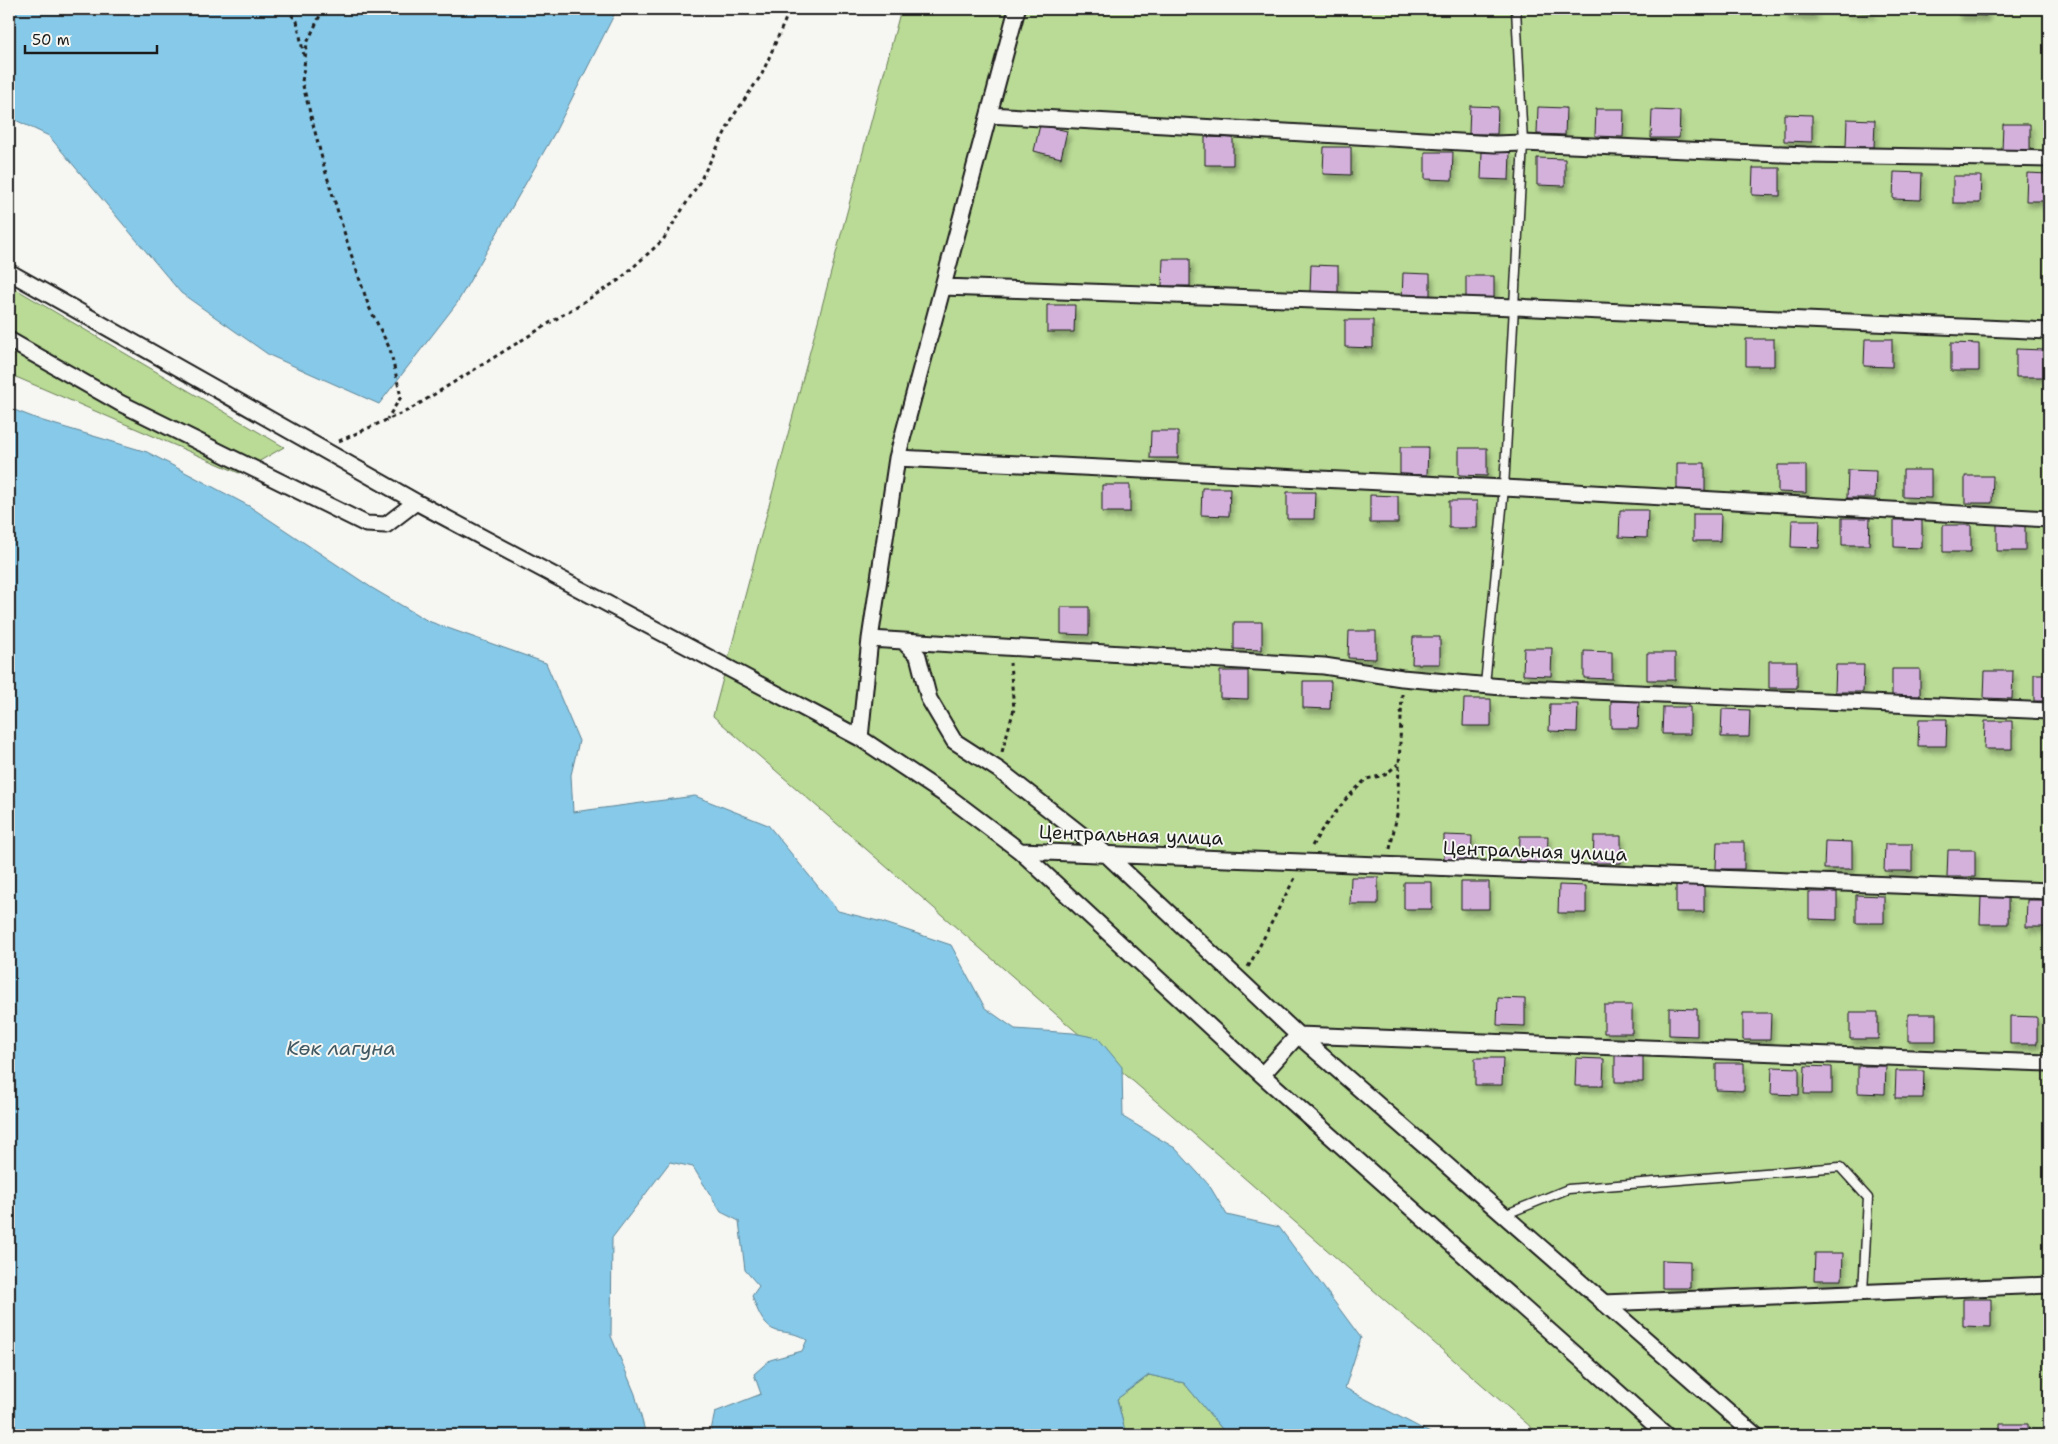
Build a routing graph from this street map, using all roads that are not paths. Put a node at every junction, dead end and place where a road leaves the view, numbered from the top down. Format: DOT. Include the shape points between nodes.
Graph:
graph roads {
  1 [pos="1017,9"];
  2 [pos="1516,9"];
  3 [pos="989,115"];
  4 [pos="1523,143"];
  5 [pos="2049,159"];
  6 [pos="9,272"];
  7 [pos="943,287"];
  8 [pos="1514,307"];
  9 [pos="2049,332"];
  10 [pos="9,340"];
  11 [pos="897,458"];
  12 [pos="1504,488"];
  13 [pos="416,502"];
  14 [pos="2049,519"];
  15 [pos="870,639"];
  16 [pos="905,643"];
  17 [pos="1486,685"];
  18 [pos="2049,711"];
  19 [pos="860,738"];
  20 [pos="1020,851"];
  21 [pos="1106,854"];
  22 [pos="2049,891"];
  23 [pos="1298,1035"];
  24 [pos="2049,1063"];
  25 [pos="1262,1075"];
  26 [pos="1504,1215"];
  27 [pos="2049,1285"];
  28 [pos="1863,1292"];
  29 [pos="1603,1302"];
  30 [pos="1666,1435"];
  31 [pos="1755,1435"];
  1 -- 3 [label="street"];
  2 -- 4 [label="lane"];
  3 -- 4 [label="street"];
  3 -- 7 [label="street"];
  4 -- 5 [label="street" via="1806,155"];
  4 -- 8 [label="lane"];
  6 -- 13 [label="street"];
  7 -- 8 [label="street"];
  7 -- 11 [label="street"];
  8 -- 9 [label="street"];
  8 -- 12 [label="lane"];
  10 -- 13 [label="street" via="120,403 366,524 386,525"];
  11 -- 12 [label="street"];
  11 -- 15 [label="street"];
  12 -- 14 [label="street"];
  12 -- 17 [label="lane"];
  13 -- 19 [label="street"];
  15 -- 16 [label="street"];
  15 -- 19 [label="street"];
  16 -- 17 [label="street" via="1324,666 1402,678"];
  16 -- 21 [label="street" via="918,656 929,699 954,741 999,770"];
  17 -- 18 [label="street"];
  19 -- 20 [label="street" via="950,798"];
  20 -- 21 [label="street, Центральная улица"];
  20 -- 25 [label="street"];
  21 -- 22 [label="street, Центральная улица"];
  21 -- 23 [label="street"];
  23 -- 24 [label="street"];
  23 -- 25 [label="street"];
  23 -- 26 [label="street"];
  25 -- 30 [label="street"];
  26 -- 28 [label="lane" via="1568,1189 1840,1167 1868,1198"];
  26 -- 29 [label="street"];
  27 -- 28 [label="street"];
  28 -- 29 [label="street"];
  29 -- 31 [label="street"];
}
